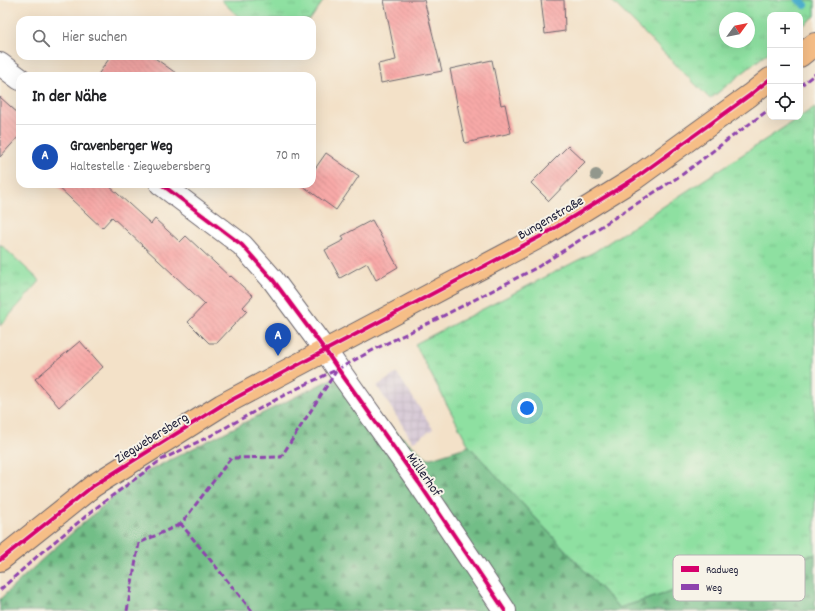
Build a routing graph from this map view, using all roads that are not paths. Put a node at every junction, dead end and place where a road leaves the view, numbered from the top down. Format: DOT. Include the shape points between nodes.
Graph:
graph roads {
  1 [pos="815,44"];
  2 [pos="803,54"];
  3 [pos="0,64"];
  4 [pos="16,76"];
  5 [pos="767,81"];
  6 [pos="166,188"];
  7 [pos="325,350"];
  8 [pos="0,560"];
  9 [pos="505,611"];
  1 -- 2 [label="main road"];
  3 -- 4 [label="street"];
  5 -- 7 [label="main road, Bungenstraße" via="634,179 545,234"];
  6 -- 7 [label="street, Müllerhof" via="242,245 274,280"];
  7 -- 8 [label="main road, Ziegwebersberg" via="222,405 93,486"];
  7 -- 9 [label="street, Müllerhof"];
}
